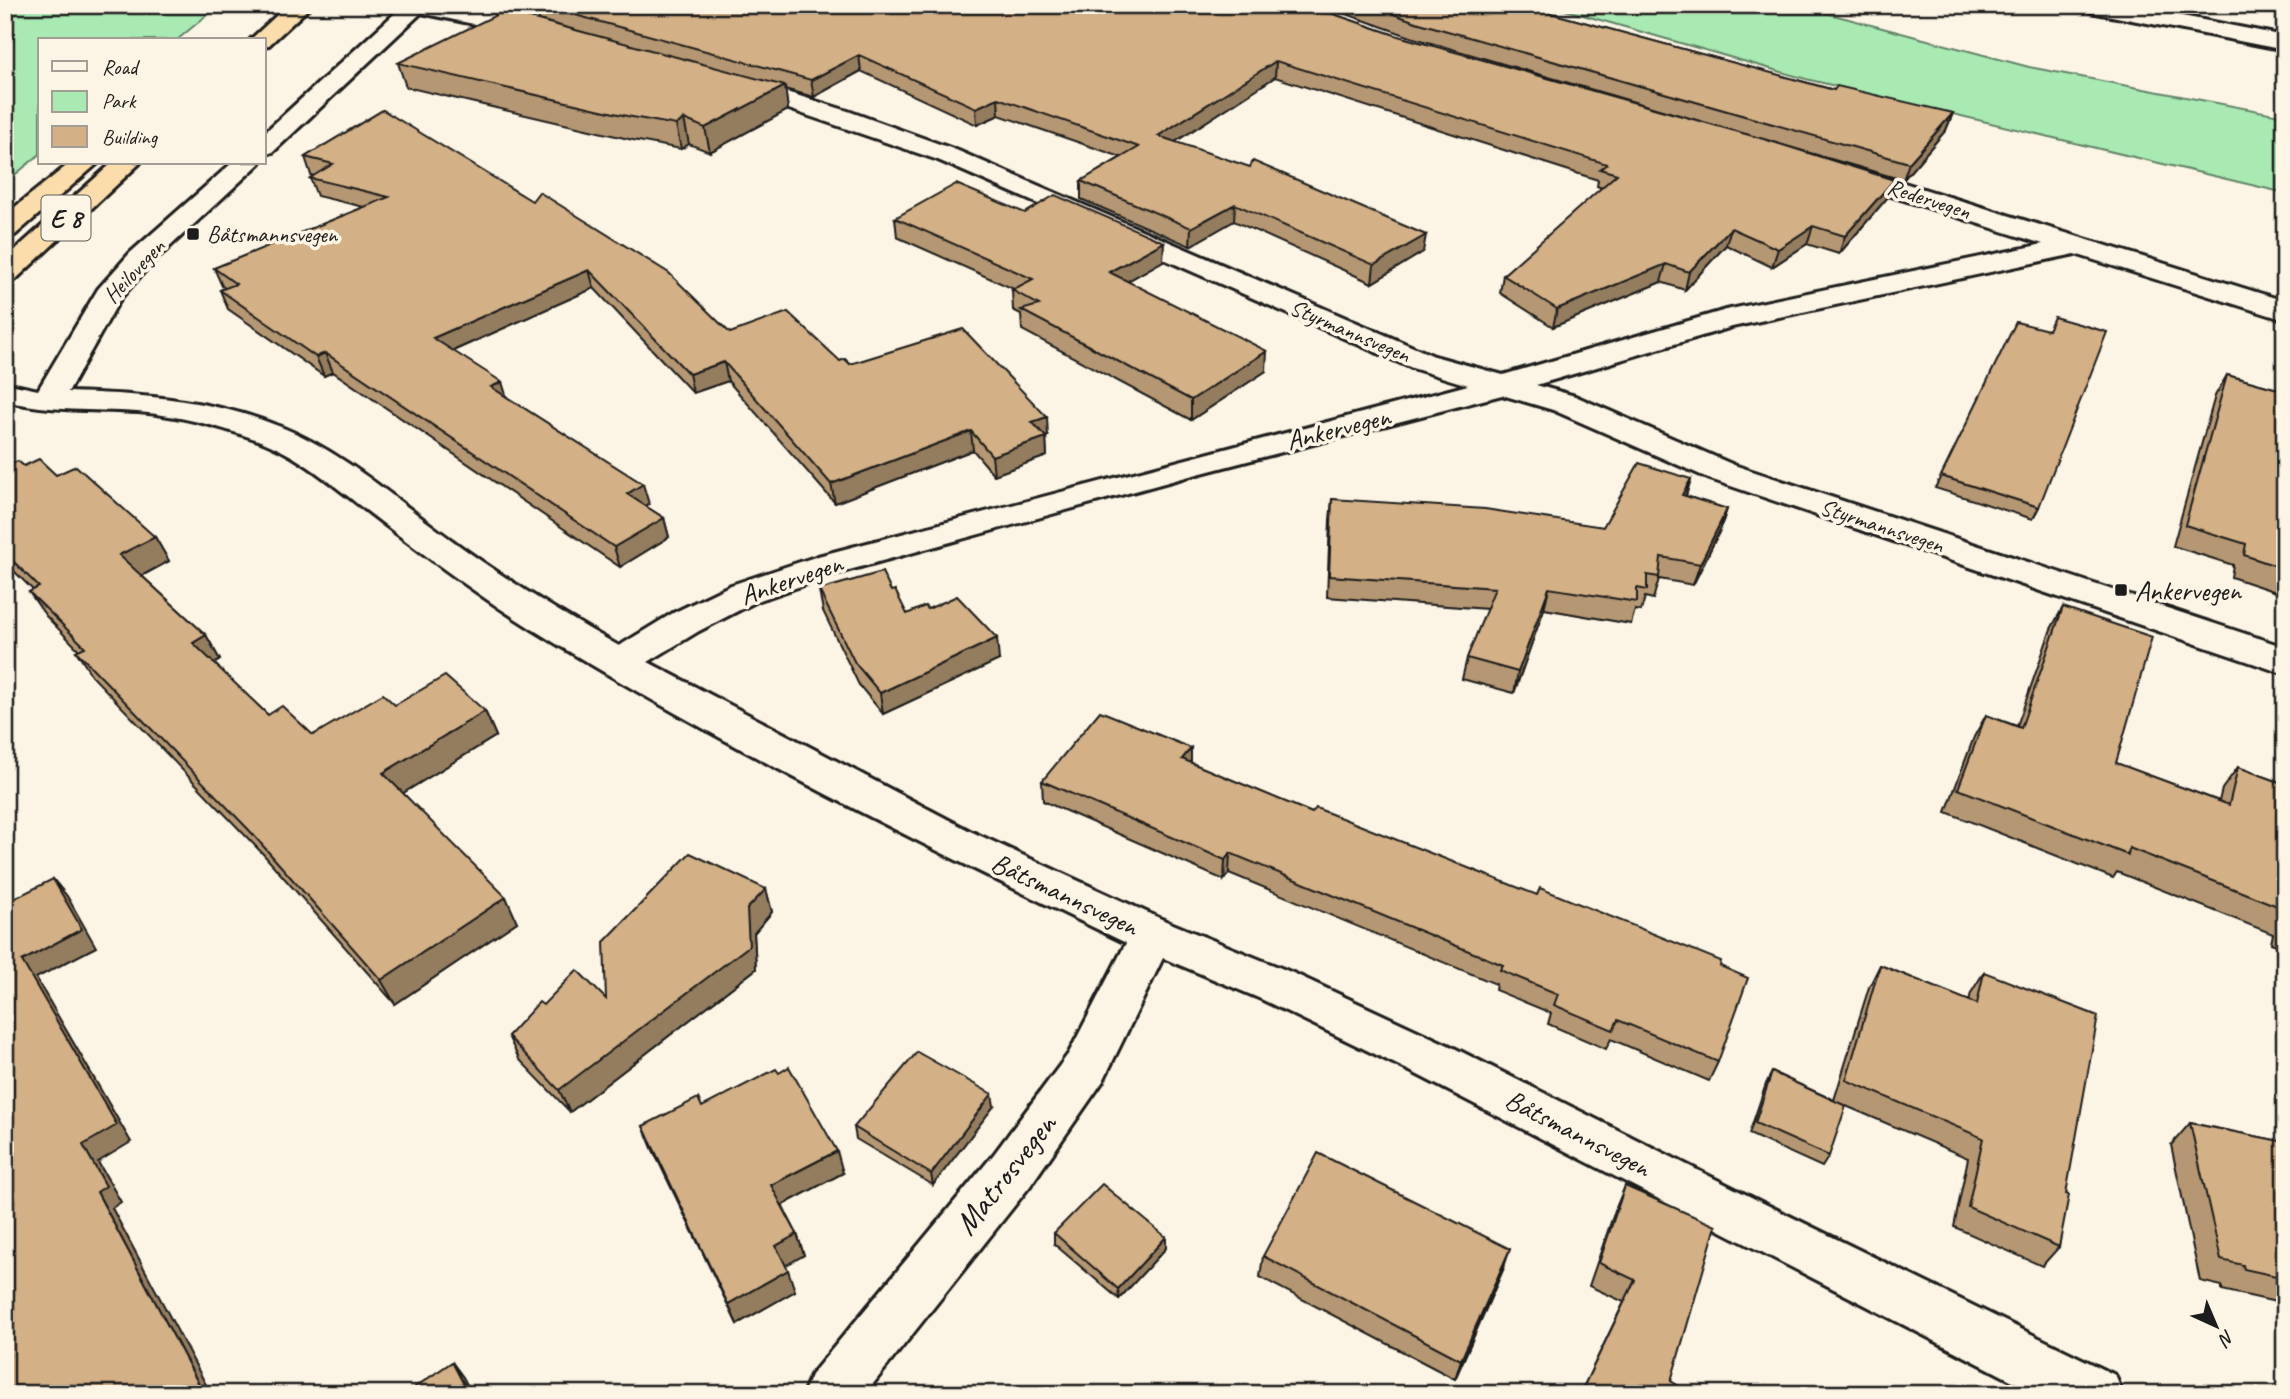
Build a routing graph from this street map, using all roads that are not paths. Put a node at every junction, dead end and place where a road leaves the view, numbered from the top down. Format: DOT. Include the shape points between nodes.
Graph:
graph roads {
  1 [pos="301,5"];
  2 [pos="417,5"];
  3 [pos="2091,5"];
  4 [pos="264,36"];
  5 [pos="563,37"];
  6 [pos="2285,43"];
  7 [pos="709,76"];
  8 [pos="266,145"];
  9 [pos="84,164"];
  10 [pos="126,164"];
  11 [pos="246,164"];
  12 [pos="1825,167"];
  13 [pos="5,229"];
  14 [pos="2073,246"];
  15 [pos="5,274"];
  16 [pos="2285,311"];
  17 [pos="1500,386"];
  18 [pos="5,392"];
  19 [pos="47,401"];
  20 [pos="5,412"];
  21 [pos="2285,661"];
  22 [pos="620,662"];
  23 [pos="1152,935"];
  24 [pos="830,1394"];
  25 [pos="2096,1394"];
  1 -- 4 [label="highway"];
  2 -- 5 [label="street"];
  2 -- 8 [label="street"];
  3 -- 6 [label="street"];
  7 -- 17 [label="street, Styrmannsvegen" via="947,155 1423,362"];
  9 -- 13 [label="highway, E 8"];
  10 -- 15 [label="highway, E 8"];
  11 -- 19 [label="street, Heilovegen" via="108,295"];
  12 -- 14 [label="street, Redervegen"];
  14 -- 16 [label="street, Redervegen"];
  14 -- 17 [label="street, Ankervegen" via="1726,319"];
  17 -- 21 [label="street, Styrmannsvegen" via="1564,403 1774,491"];
  17 -- 22 [label="street, Ankervegen" via="830,564 744,593"];
  18 -- 19 [label="street, Båtsmannsvegen"];
  19 -- 20 [label="street, Båtsmannsvegen"];
  19 -- 22 [label="street, Båtsmannsvegen" via="140,403 201,413 268,433 314,455 490,585"];
  22 -- 23 [label="street, Båtsmannsvegen" via="955,842"];
  23 -- 24 [label="street, Matrosvegen" via="1086,1066 1012,1170"];
  23 -- 25 [label="street, Båtsmannsvegen" via="1277,986 1431,1059"];
}
